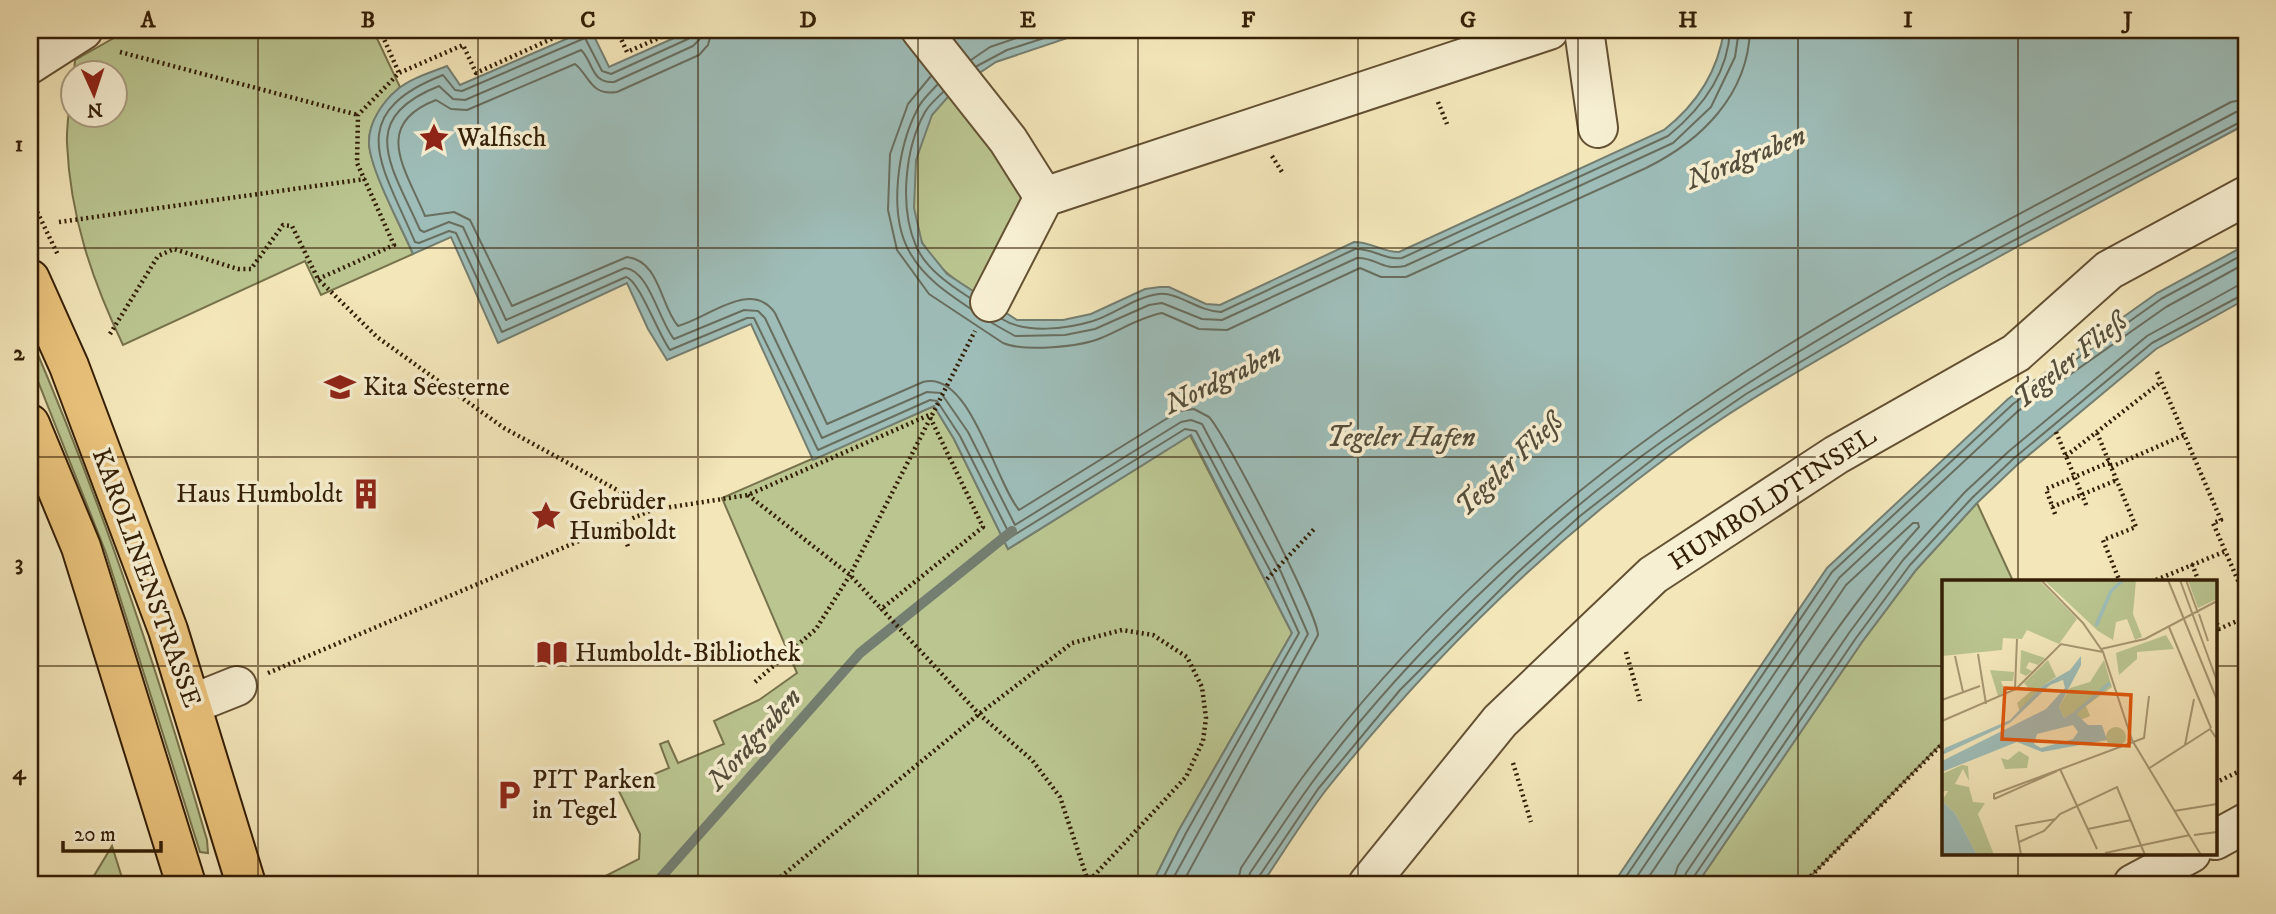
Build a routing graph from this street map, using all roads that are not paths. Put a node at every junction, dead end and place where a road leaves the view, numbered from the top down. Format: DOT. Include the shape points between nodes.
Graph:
graph roads {
  1 [pos="83,30"];
  2 [pos="921,30"];
  3 [pos="1549,30"];
  4 [pos="1584,30"];
  5 [pos="30,64"];
  6 [pos="1598,128"];
  7 [pos="2246,196"];
  8 [pos="1044,197"];
  9 [pos="30,279"];
  10 [pos="990,302"];
  11 [pos="30,424"];
  12 [pos="237,686"];
  13 [pos="192,705"];
  14 [pos="2246,822"];
  15 [pos="2216,839"];
  16 [pos="2187,855"];
  17 [pos="186,884"];
  18 [pos="246,884"];
  19 [pos="1368,884"];
  20 [pos="2133,884"];
  1 -- 5 [label="street"];
  2 -- 8 [label="street" via="1008,140"];
  3 -- 8 [label="street"];
  4 -- 6 [label="street"];
  7 -- 19 [label="street, HUMBOLDTINSEL" via="2109,270 2016,353 1836,455 1653,575 1500,721"];
  8 -- 10 [label="street"];
  9 -- 13 [label="main road, KAROLINENSTRASSE" via="69,366"];
  11 -- 17 [label="main road, KAROLINENSTRASSE" via="81,547"];
  12 -- 13 [label="street"];
  13 -- 18 [label="main road, KAROLINENSTRASSE"];
  14 -- 15 [label="street"];
  16 -- 20 [label="street"];
}
